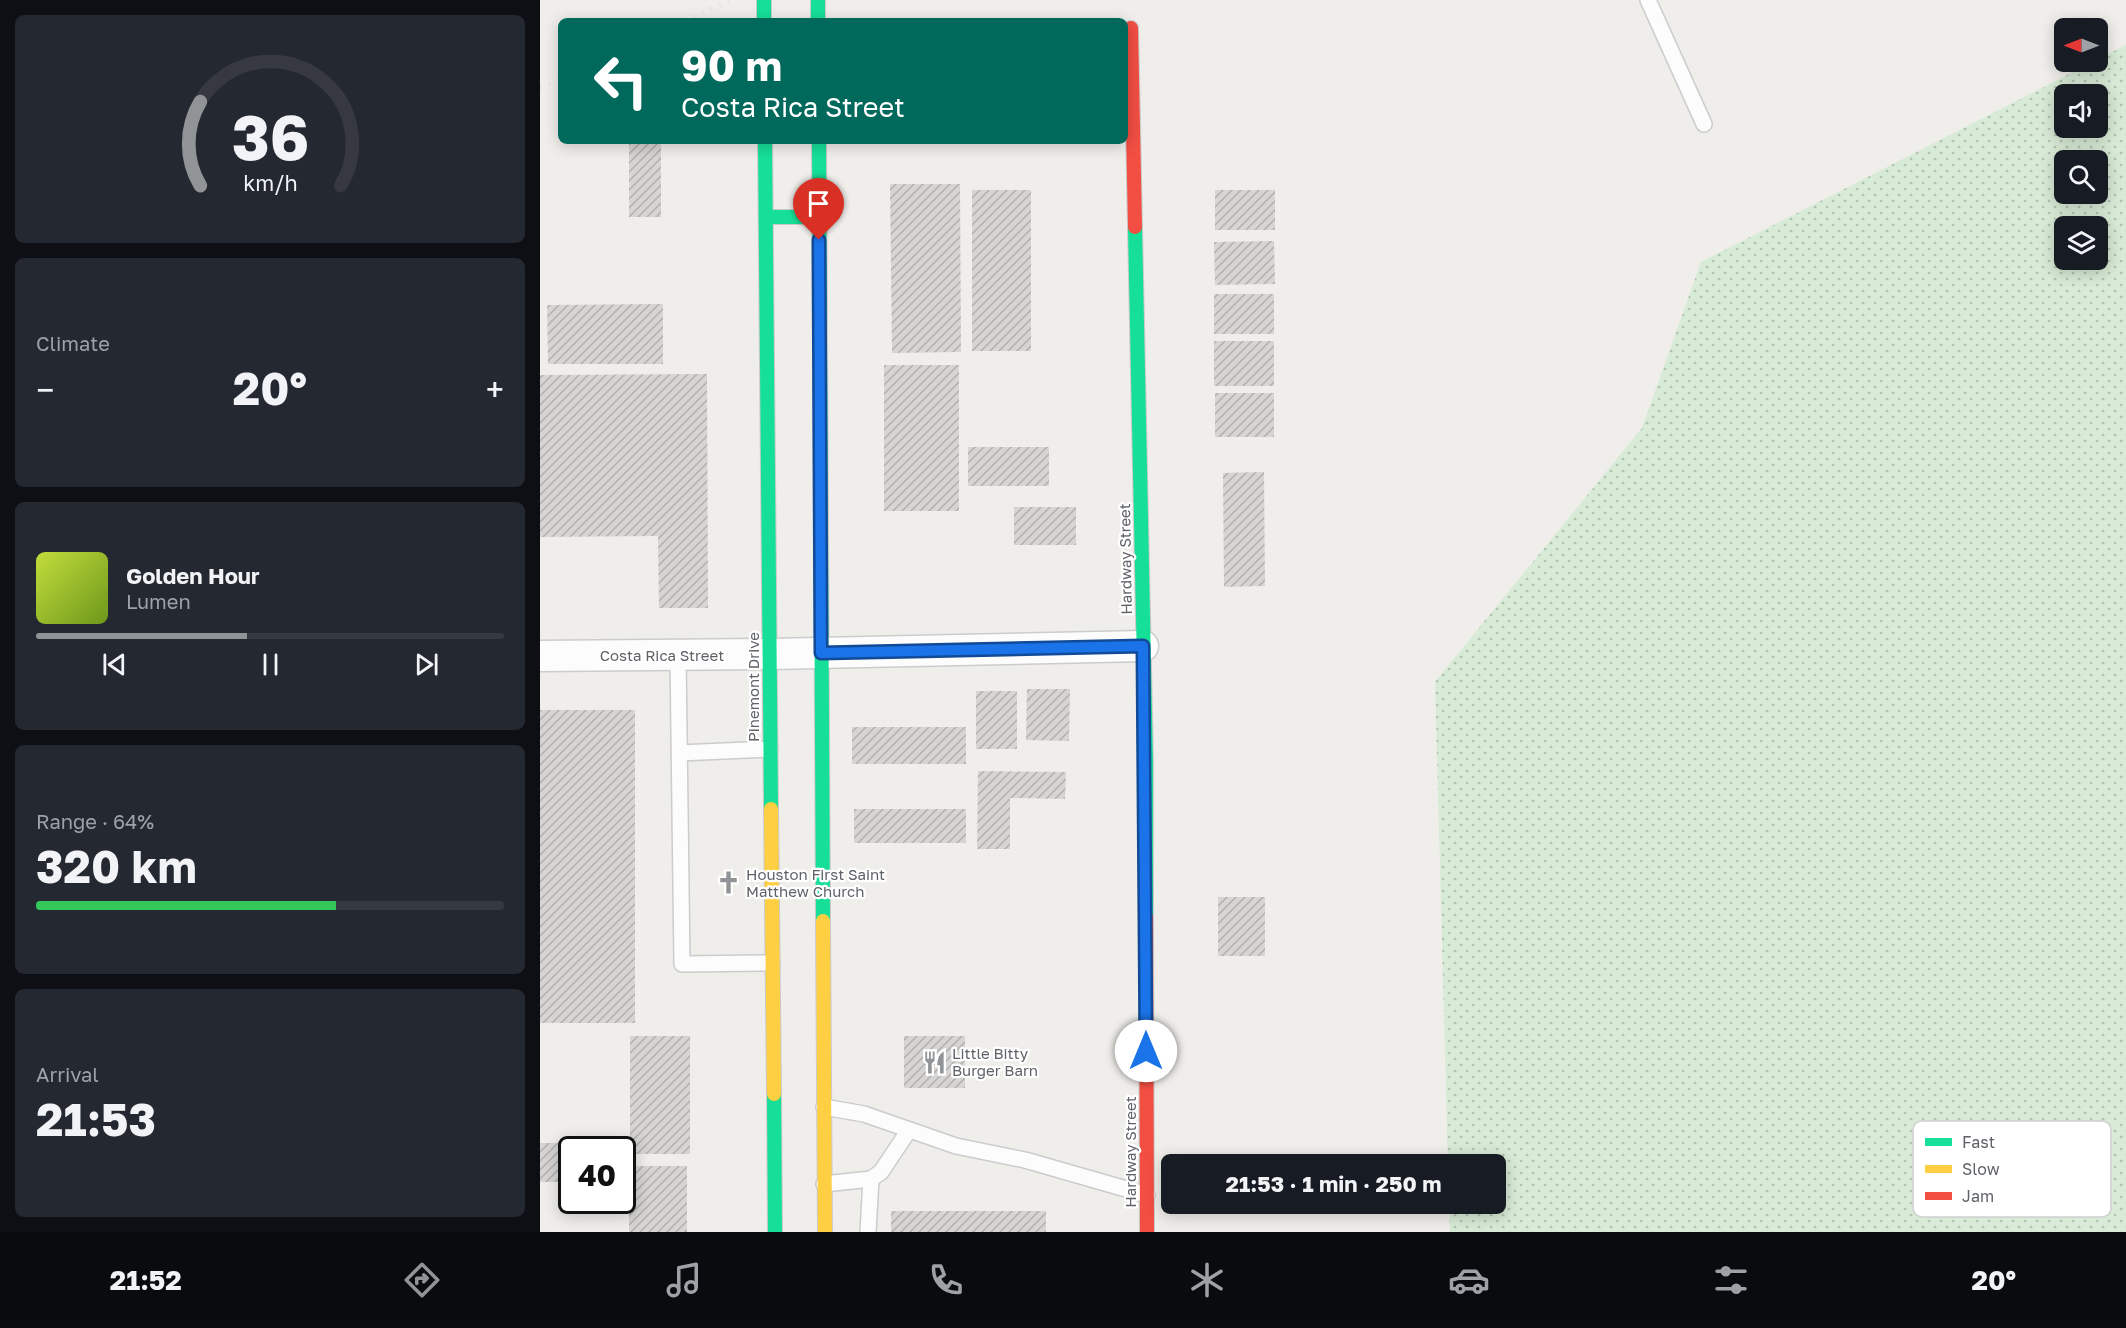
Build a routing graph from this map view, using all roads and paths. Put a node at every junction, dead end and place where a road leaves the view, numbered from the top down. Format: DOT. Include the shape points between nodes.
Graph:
graph roads {
  1 [pos="764,0"];
  2 [pos="818,0"];
  3 [pos="1648,0"];
  4 [pos="764,18"];
  5 [pos="818,18"];
  6 [pos="1128,29"];
  7 [pos="1704,124"];
  8 [pos="765,144"];
  9 [pos="819,144"];
  10 [pos="766,217"];
  11 [pos="819,217"];
  12 [pos="1143,646"];
  13 [pos="821,653"];
  14 [pos="770,654"];
  15 [pos="678,655"];
  16 [pos="540,656"];
  17 [pos="770,748"];
  18 [pos="679,753"];
  19 [pos="772,963"];
  20 [pos="819,1107"];
  21 [pos="909,1130"];
  22 [pos="871,1179"];
  23 [pos="824,1184"];
  24 [pos="1147,1194"];
  25 [pos="775,1232"];
  26 [pos="825,1232"];
  27 [pos="868,1232"];
  28 [pos="1147,1232"];
  1 -- 4 [label="main road"];
  2 -- 5 [label="main road"];
  3 -- 7 [label="lane"];
  6 -- 12 [label="main road, Hardway Street"];
  8 -- 10 [label="main road, Pinemont Drive"];
  9 -- 11 [label="main road"];
  10 -- 11 [label="main road"];
  10 -- 14 [label="main road, Pinemont Drive"];
  11 -- 13 [label="main road"];
  12 -- 13 [label="street, Costa Rica Street"];
  12 -- 24 [label="main road, Hardway Street"];
  13 -- 14 [label="street, Costa Rica Street"];
  13 -- 20 [label="main road"];
  14 -- 15 [label="street, Costa Rica Street"];
  14 -- 17 [label="main road, Pinemont Drive"];
  15 -- 16 [label="street, Costa Rica Street"];
  15 -- 18 [label="lane"];
  17 -- 18 [label="lane"];
  17 -- 19 [label="main road, Pinemont Drive"];
  18 -- 19 [label="lane" via="682,964"];
  19 -- 25 [label="main road, Pinemont Drive" via="779,1108"];
  20 -- 21 [label="lane" via="864,1114"];
  20 -- 23 [label="main road"];
  21 -- 22 [label="lane"];
  21 -- 24 [label="lane" via="956,1146 1025,1160"];
  22 -- 23 [label="lane"];
  22 -- 27 [label="lane"];
  23 -- 26 [label="main road"];
  24 -- 28 [label="main road, Hardway Street"];
}
